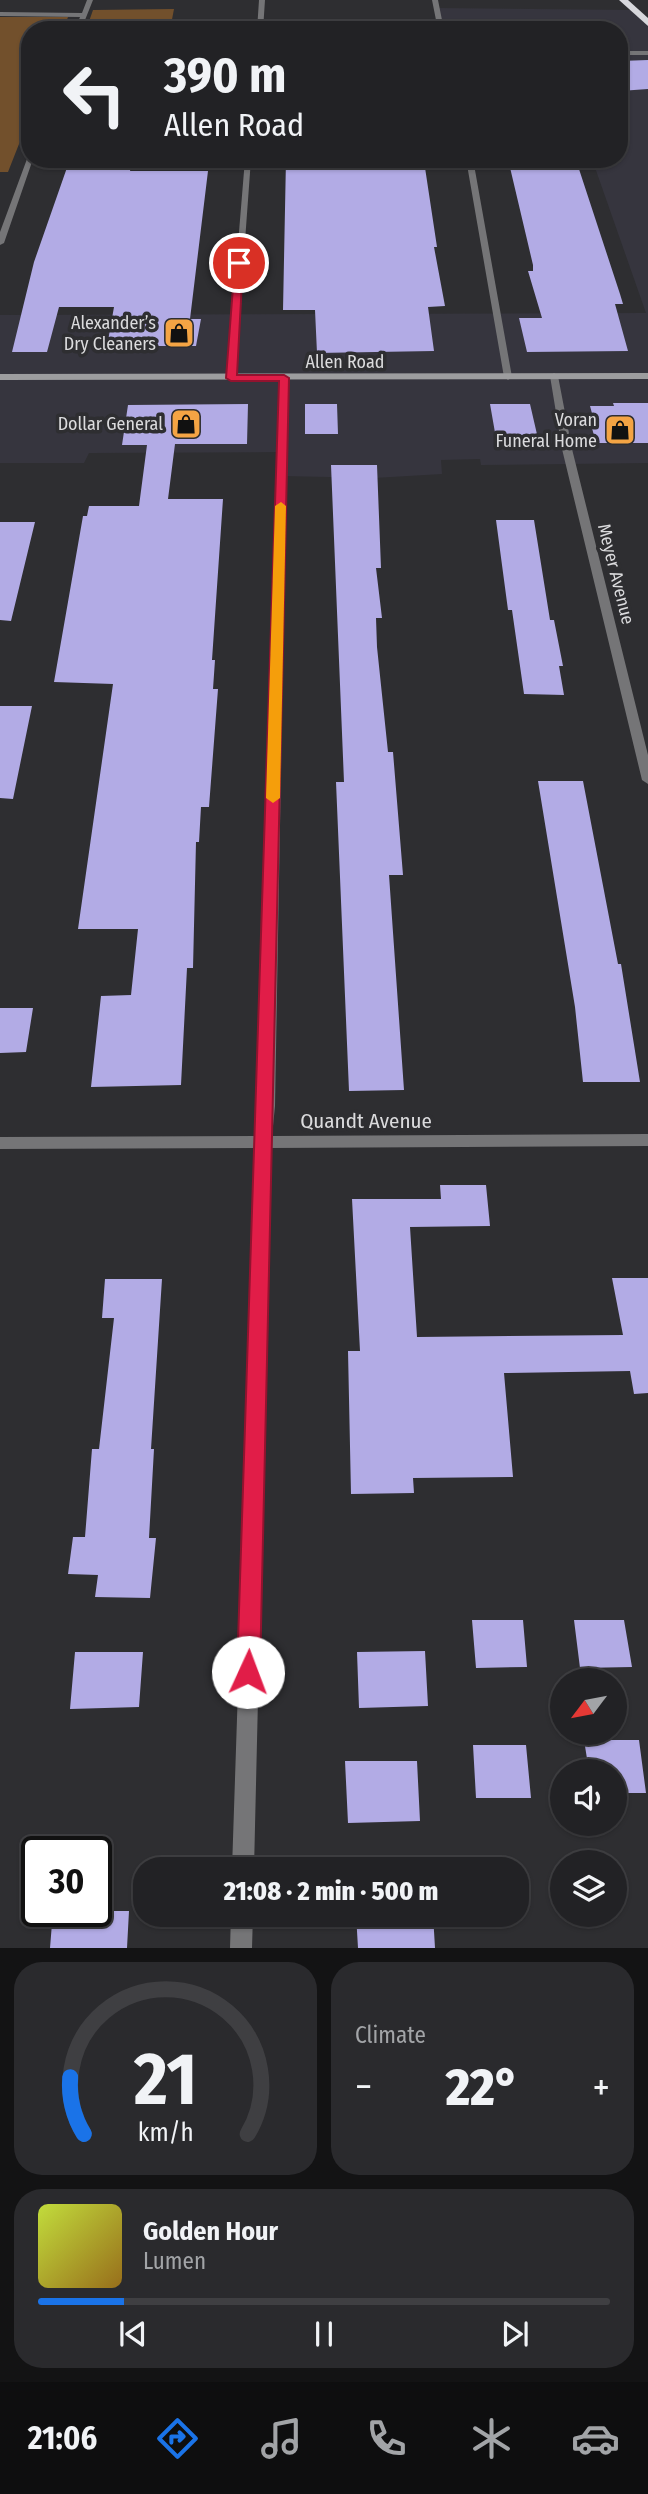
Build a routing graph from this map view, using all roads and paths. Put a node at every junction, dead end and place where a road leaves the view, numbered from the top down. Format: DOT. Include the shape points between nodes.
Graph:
graph roads {
  1 [pos="90,0"];
  2 [pos="262,0"];
  3 [pos="435,0"];
  4 [pos="623,0"];
  5 [pos="0,14"];
  6 [pos="85,15"];
  7 [pos="82,21"];
  8 [pos="261,21"];
  9 [pos="439,21"];
  10 [pos="647,22"];
  11 [pos="628,53"];
  12 [pos="648,53"];
  13 [pos="27,168"];
  14 [pos="246,168"];
  15 [pos="471,168"];
  16 [pos="0,243"];
  17 [pos="554,376"];
  18 [pos="648,376"];
  19 [pos="0,377"];
  20 [pos="508,377"];
  21 [pos="231,378"];
  22 [pos="284,378"];
  23 [pos="648,779"];
  24 [pos="648,1140"];
  25 [pos="0,1143"];
  26 [pos="262,1143"];
  27 [pos="243,1857"];
  28 [pos="242,1927"];
  29 [pos="241,1948"];
  1 -- 6 [label="street"];
  2 -- 8 [label="street"];
  3 -- 9 [label="street"];
  4 -- 10 [label="highway"];
  5 -- 6 [label="street"];
  6 -- 7 [label="street"];
  11 -- 12 [label="street"];
  13 -- 16 [label="street"];
  14 -- 21 [label="street"];
  15 -- 20 [label="street"];
  17 -- 18 [label="main road, Allen Road"];
  17 -- 20 [label="main road, Allen Road"];
  17 -- 23 [label="street, Meyer Avenue" via="567,449"];
  19 -- 21 [label="main road, Allen Road"];
  20 -- 22 [label="main road, Allen Road"];
  21 -- 22 [label="main road, Allen Road"];
  22 -- 26 [label="street" via="267,1106"];
  24 -- 26 [label="street, Quandt Avenue"];
  25 -- 26 [label="street, Quandt Avenue"];
  26 -- 27 [label="street"];
  28 -- 29 [label="street"];
}
